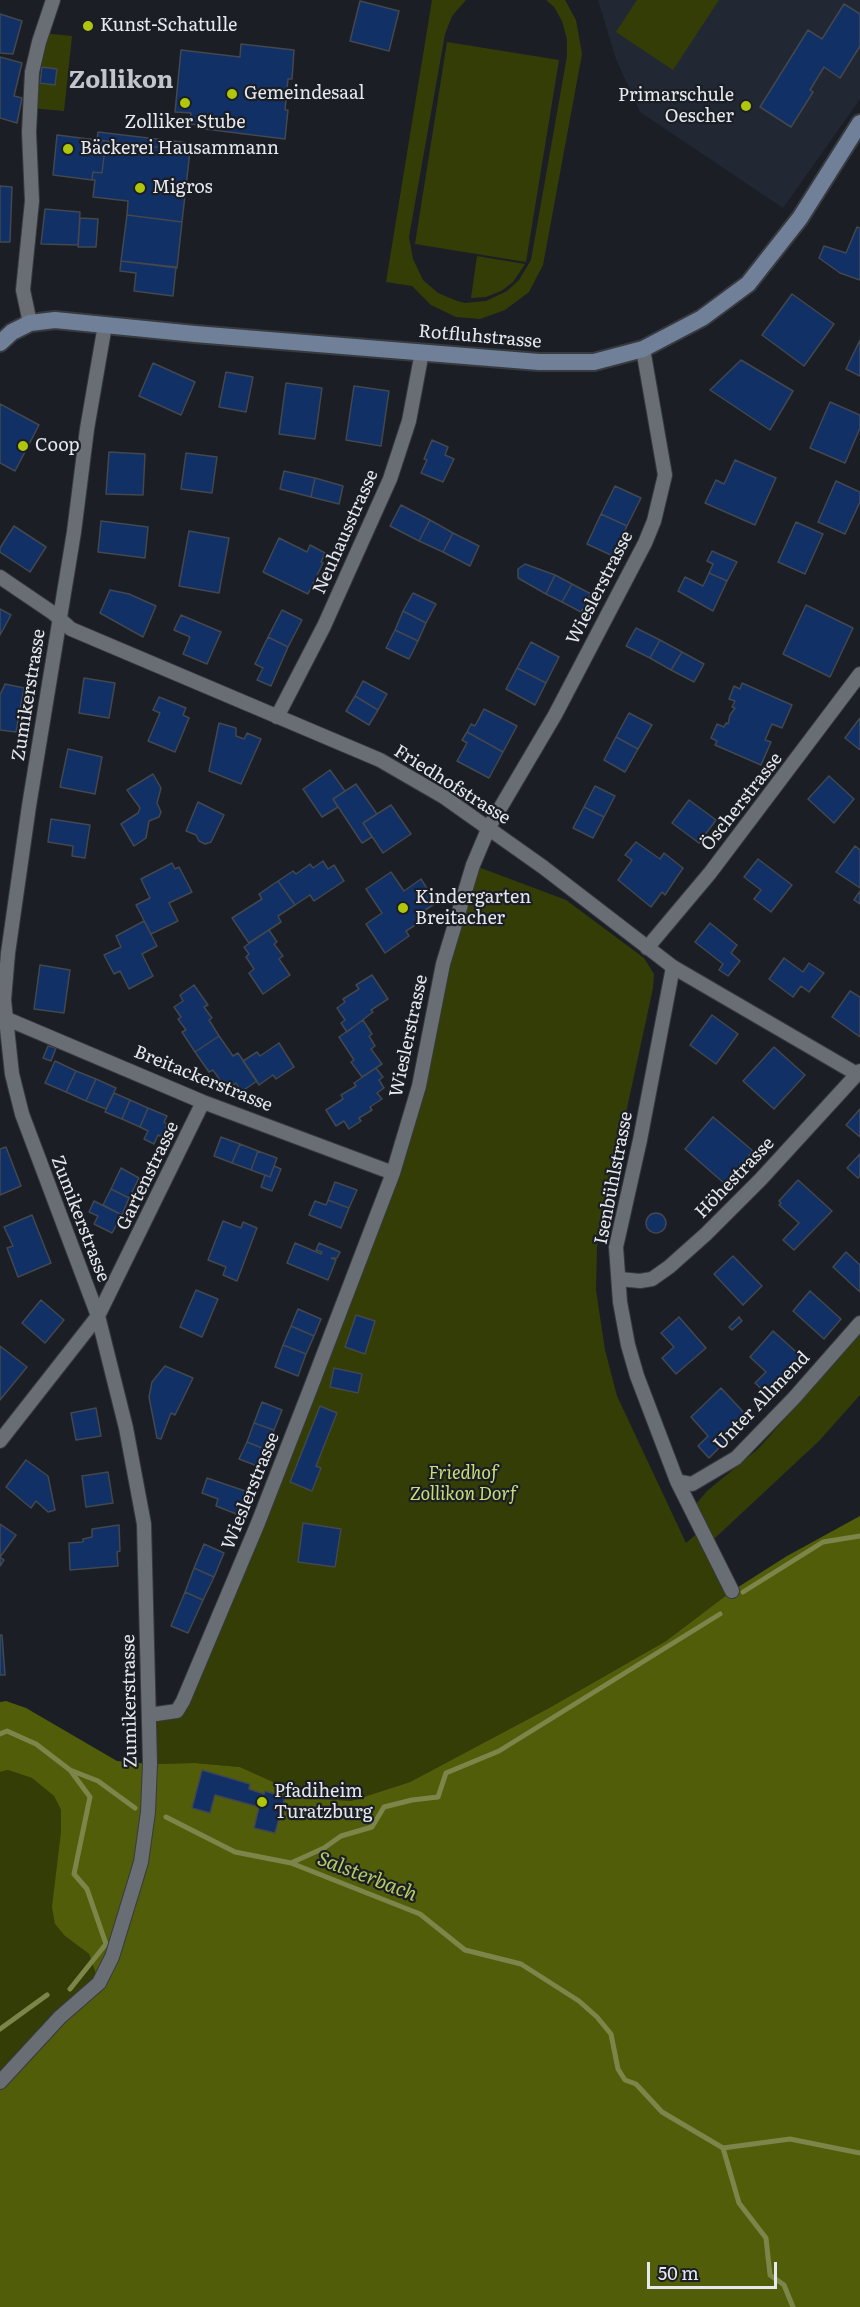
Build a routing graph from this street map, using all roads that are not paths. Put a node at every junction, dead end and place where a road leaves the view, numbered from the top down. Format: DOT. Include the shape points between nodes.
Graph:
graph roads {
  1 [pos="53,0"];
  2 [pos="860,123"];
  3 [pos="30,323"];
  4 [pos="105,325"];
  5 [pos="0,344"];
  6 [pos="643,349"];
  7 [pos="422,352"];
  8 [pos="0,577"];
  9 [pos="60,620"];
  10 [pos="860,674"];
  11 [pos="856,689"];
  12 [pos="277,717"];
  13 [pos="489,827"];
  14 [pos="648,948"];
  15 [pos="673,967"];
  16 [pos="3,1017"];
  17 [pos="859,1073"];
  18 [pos="203,1102"];
  19 [pos="393,1173"];
  20 [pos="619,1279"];
  21 [pos="98,1316"];
  22 [pos="860,1323"];
  23 [pos="0,1441"];
  24 [pos="677,1481"];
  25 [pos="732,1591"];
  26 [pos="149,1715"];
  27 [pos="0,2082"];
  1 -- 3 [label="street" via="32,72 32,201 23,290"];
  2 -- 6 [label="main road, Rotfluhstrasse" via="791,231 748,284 702,318"];
  3 -- 4 [label="main road, Rotfluhstrasse" via="55,320"];
  3 -- 5 [label="main road, Rotfluhstrasse"];
  4 -- 7 [label="main road, Rotfluhstrasse"];
  4 -- 9 [label="street, Zumikerstrasse"];
  6 -- 7 [label="main road, Rotfluhstrasse" via="594,362 539,362"];
  6 -- 13 [label="street, Wieslerstrasse" via="665,475 654,521 555,715"];
  7 -- 12 [label="street, Neuhausstrasse" via="409,421 390,479 324,626"];
  8 -- 9 [label="street, Friedhofstrasse"];
  9 -- 12 [label="street, Friedhofstrasse" via="71,629"];
  9 -- 16 [label="street, Zumikerstrasse" via="29,806"];
  10 -- 11 [label="street, Öscherstrasse"];
  11 -- 14 [label="street, Öscherstrasse"];
  12 -- 13 [label="street, Friedhofstrasse" via="380,760"];
  13 -- 14 [label="street, Friedhofstrasse"];
  13 -- 19 [label="street, Wieslerstrasse" via="473,865 443,964 419,1086"];
  14 -- 15 [label="street, Friedhofstrasse"];
  15 -- 17 [label="street, Friedhofstrasse"];
  15 -- 20 [label="street, Isenbühlstrasse" via="616,1247"];
  16 -- 18 [label="street, Breitackerstrasse"];
  16 -- 21 [label="street, Zumikerstrasse" via="22,1114"];
  17 -- 20 [label="street, Höhestrasse" via="761,1179 669,1267 652,1279"];
  18 -- 19 [label="street, Breitackerstrasse"];
  18 -- 21 [label="street, Gartenstrasse"];
  19 -- 26 [label="street, Wieslerstrasse" via="258,1523 183,1701 177,1711"];
  20 -- 24 [label="street, Isenbühlstrasse" via="631,1355"];
  21 -- 23 [label="street, Gartenstrasse"];
  21 -- 26 [label="street, Zumikerstrasse" via="126,1428 144,1524"];
  22 -- 24 [label="street, Unter Allmend" via="736,1458 692,1484"];
  24 -- 25 [label="street, Isenbühlstrasse"];
  26 -- 27 [label="street, Zumikerstrasse" via="148,1812 141,1862 112,1957 99,1983 60,2017"];
}
